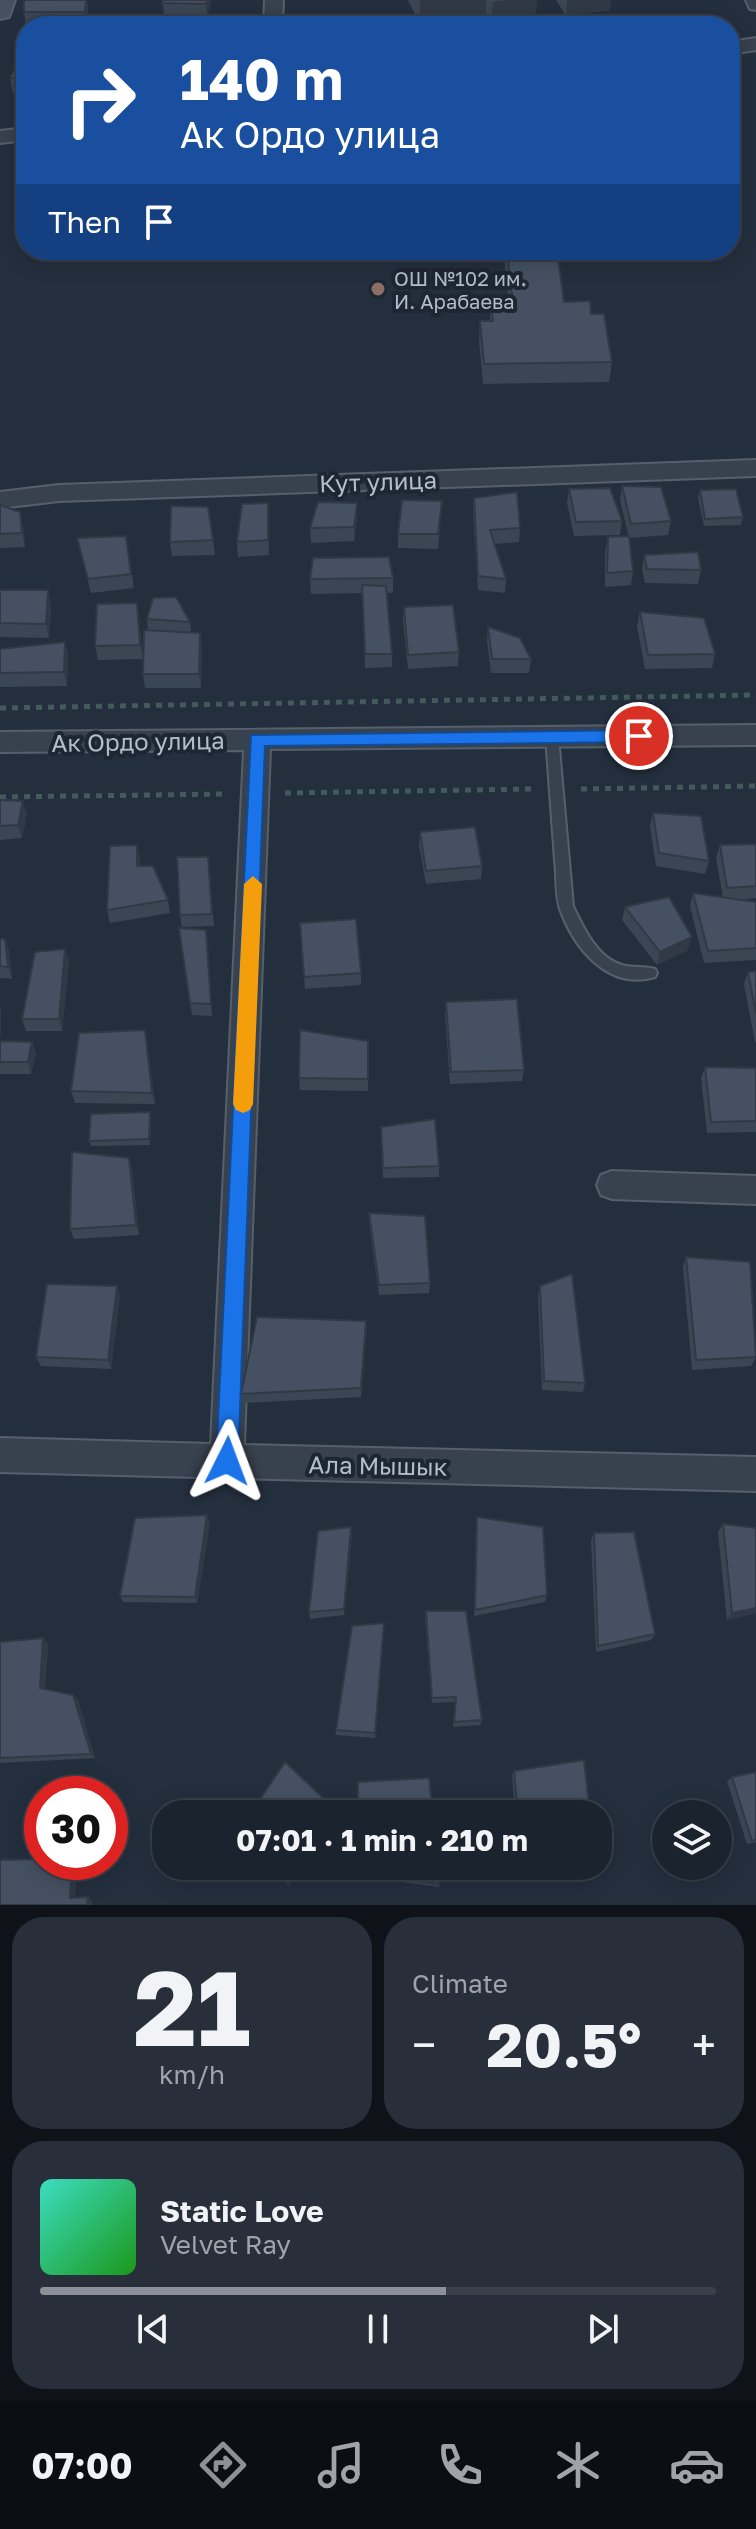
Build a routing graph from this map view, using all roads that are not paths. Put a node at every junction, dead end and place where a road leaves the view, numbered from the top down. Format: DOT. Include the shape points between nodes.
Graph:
graph roads {
  1 [pos="756,468"];
  2 [pos="0,500"];
  3 [pos="756,735"];
  4 [pos="552,737"];
  5 [pos="257,740"];
  6 [pos="0,742"];
  7 [pos="650,973"];
  8 [pos="612,1185"];
  9 [pos="756,1190"];
  10 [pos="0,1455"];
  11 [pos="227,1461"];
  12 [pos="756,1474"];
  1 -- 2 [label="street, Кут улица" via="59,493"];
  3 -- 4 [label="street, Ак Ордо улица"];
  4 -- 5 [label="street, Ак Ордо улица"];
  4 -- 7 [label="lane" via="566,906 579,934 601,961 620,971"];
  5 -- 6 [label="street, Ак Ордо улица"];
  5 -- 11 [label="street"];
  8 -- 9 [label="street"];
  10 -- 11 [label="street, Ала Мышык"];
  11 -- 12 [label="street, Ала Мышык"];
}
